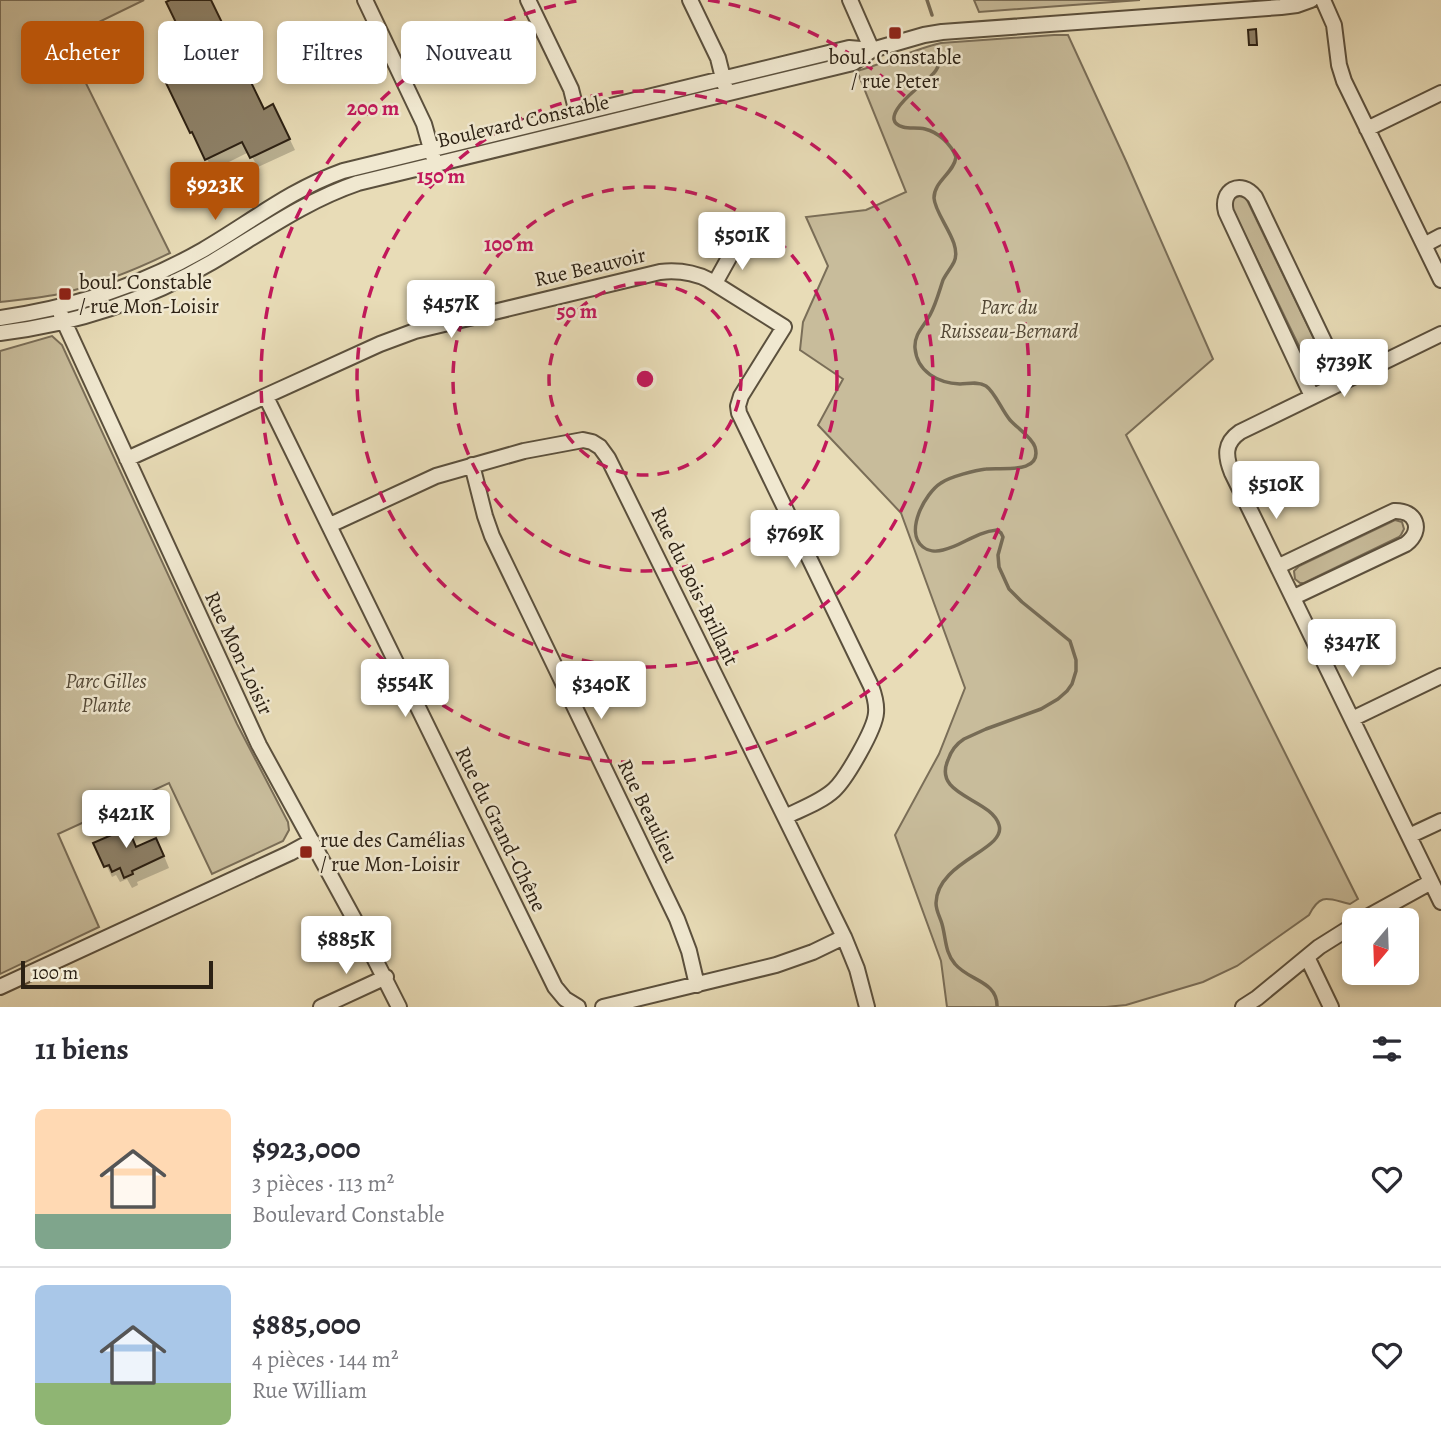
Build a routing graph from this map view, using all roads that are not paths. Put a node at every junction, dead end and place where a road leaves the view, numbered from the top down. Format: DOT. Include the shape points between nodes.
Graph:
graph roads {
  1 [pos="365,0"];
  2 [pos="528,0"];
  3 [pos="690,0"];
  4 [pos="850,0"];
  5 [pos="1311,0"];
  6 [pos="1323,0"];
  7 [pos="872,50"];
  8 [pos="723,78"];
  9 [pos="727,93"];
  10 [pos="1441,93"];
  11 [pos="577,113"];
  12 [pos="1367,129"];
  13 [pos="431,149"];
  14 [pos="435,164"];
  15 [pos="746,235"];
  16 [pos="1441,236"];
  17 [pos="1424,245"];
  18 [pos="1440,276"];
  19 [pos="715,284"];
  20 [pos="58,308"];
  21 [pos="0,318"];
  22 [pos="64,322"];
  23 [pos="0,333"];
  24 [pos="1441,334"];
  25 [pos="1343,381"];
  26 [pos="1312,396"];
  27 [pos="266,397"];
  28 [pos="127,459"];
  29 [pos="471,465"];
  30 [pos="330,525"];
  31 [pos="1279,566"];
  32 [pos="1294,597"];
  33 [pos="1441,676"];
  34 [pos="1352,719"];
  35 [pos="785,817"];
  36 [pos="1441,821"];
  37 [pos="1409,836"];
  38 [pos="312,841"];
  39 [pos="1431,881"];
  40 [pos="1441,902"];
  41 [pos="1383,908"];
  42 [pos="1342,933"];
  43 [pos="844,937"];
  44 [pos="1307,957"];
  45 [pos="386,977"];
  46 [pos="697,985"];
  47 [pos="0,987"];
  48 [pos="321,1007"];
  49 [pos="399,1007"];
  50 [pos="578,1007"];
  51 [pos="603,1007"];
  52 [pos="867,1007"];
  53 [pos="1243,1007"];
  54 [pos="1331,1007"];
  1 -- 13 [label="street" via="424,124"];
  2 -- 11 [label="street" via="571,89"];
  3 -- 8 [label="street"];
  4 -- 7 [label="street"];
  5 -- 7 [label="street, Boulevard Constable" via="1281,7 942,32"];
  6 -- 12 [label="street" via="1334,24 1342,75"];
  7 -- 8 [label="street, Boulevard Constable" via="849,48"];
  7 -- 9 [label="street, Boulevard Constable" via="853,63"];
  8 -- 9 [label="street"];
  8 -- 11 [label="street, Boulevard Constable"];
  9 -- 14 [label="street, Boulevard Constable"];
  10 -- 12 [label="street"];
  11 -- 13 [label="street, Boulevard Constable"];
  12 -- 17 [label="street"];
  13 -- 14 [label="street"];
  13 -- 20 [label="street, Boulevard Constable" via="326,178 187,258 124,287"];
  14 -- 22 [label="street, Boulevard Constable" via="320,197 183,278"];
  15 -- 19 [label="street"];
  16 -- 17 [label="street"];
  17 -- 18 [label="street"];
  19 -- 27 [label="street, Rue Beauvoir" via="689,273 660,272 427,328 380,344"];
  19 -- 35 [label="street, Rue Beauvoir" via="784,327 740,400 739,413 876,699 875,722 837,787"];
  20 -- 21 [label="street, Boulevard Constable"];
  20 -- 22 [label="street, Rue Mon-Loisir"];
  22 -- 23 [label="street, Boulevard Constable"];
  22 -- 28 [label="street, Rue Mon-Loisir"];
  24 -- 25 [label="street"];
  25 -- 26 [label="street"];
  25 -- 26 [label="street" via="1255,197 1245,189 1232,190 1224,201 1226,212"];
  26 -- 31 [label="street" via="1236,434 1227,448 1228,464"];
  27 -- 28 [label="street, Rue Beauvoir"];
  27 -- 30 [label="street, Rue du Grand-Chêne"];
  28 -- 38 [label="street, Rue Mon-Loisir" via="259,745"];
  29 -- 30 [label="street, Rue du Bois-Brillant" via="426,480"];
  29 -- 35 [label="street, Rue du Bois-Brillant" via="578,440 603,450"];
  29 -- 46 [label="street, Rue Beaulieu" via="492,536 677,919"];
  30 -- 50 [label="street, Rue du Grand-Chêne" via="555,987"];
  31 -- 32 [label="street"];
  31 -- 32 [label="street" via="1390,513 1402,511 1413,519 1416,529 1409,542"];
  32 -- 34 [label="street"];
  33 -- 34 [label="street"];
  34 -- 37 [label="street"];
  35 -- 43 [label="street, Rue du Bois-Brillant"];
  36 -- 37 [label="street"];
  37 -- 39 [label="street"];
  38 -- 45 [label="street, Rue Mon-Loisir"];
  38 -- 47 [label="street"];
  39 -- 40 [label="street"];
  39 -- 41 [label="street"];
  42 -- 44 [label="street"];
  43 -- 46 [label="street" via="793,960"];
  43 -- 52 [label="street, Rue du Bois-Brillant"];
  44 -- 53 [label="street"];
  44 -- 54 [label="street"];
  45 -- 48 [label="street"];
  45 -- 49 [label="street, Rue Mon-Loisir"];
  46 -- 51 [label="street"];
}
